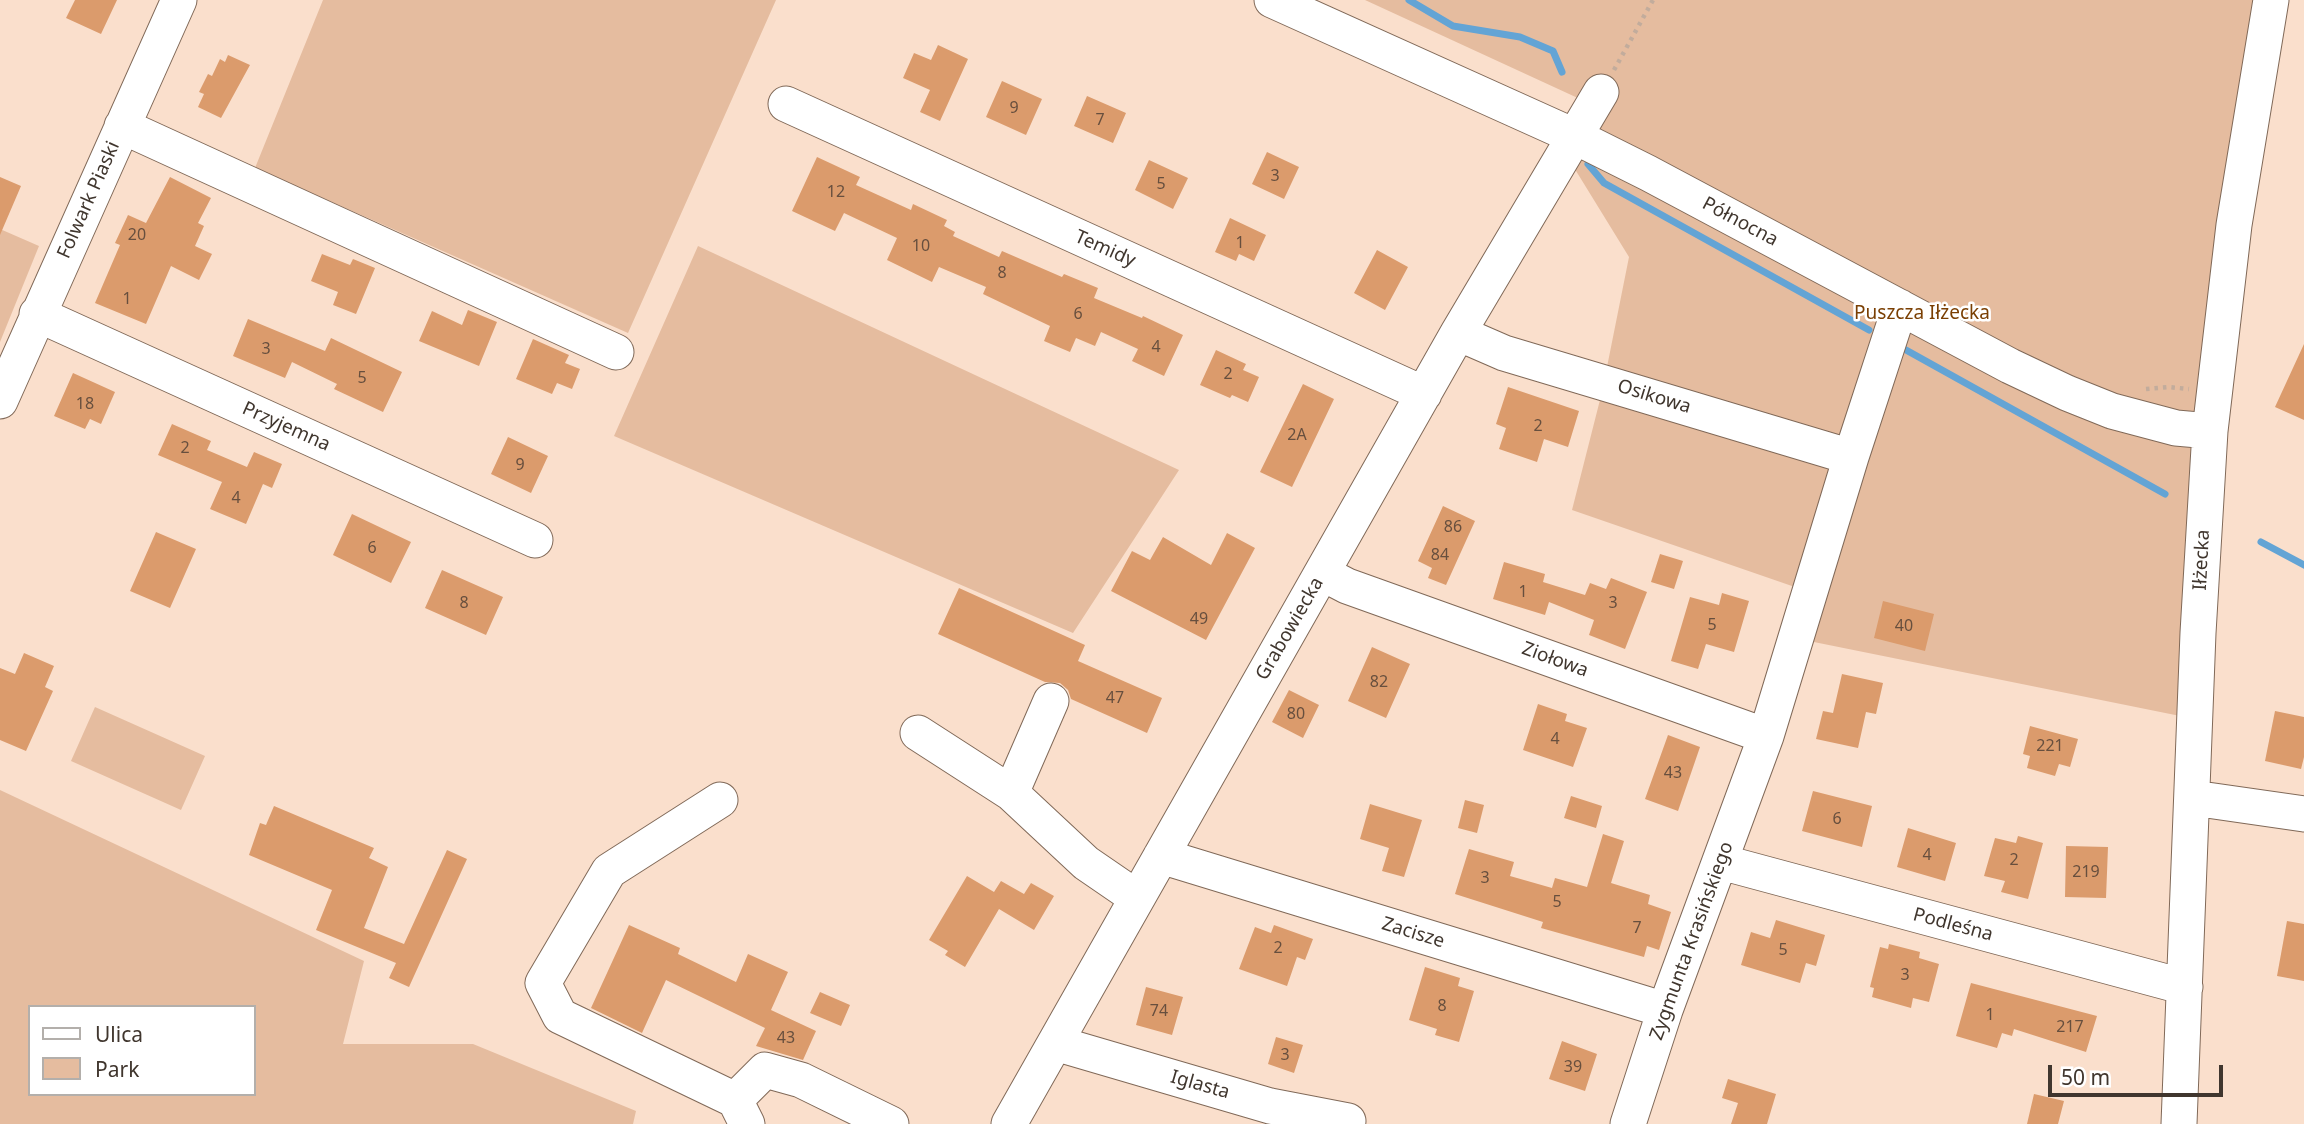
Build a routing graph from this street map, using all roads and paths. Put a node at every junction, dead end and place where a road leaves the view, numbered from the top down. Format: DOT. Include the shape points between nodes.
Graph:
graph roads {
  1 [pos="179,0"];
  2 [pos="1272,0"];
  3 [pos="1653,0"];
  4 [pos="2271,0"];
  5 [pos="1601,92"];
  6 [pos="786,104"];
  7 [pos="122,126"];
  8 [pos="1576,137"];
  9 [pos="1900,307"];
  10 [pos="37,314"];
  11 [pos="1458,333"];
  12 [pos="616,352"];
  13 [pos="1424,394"];
  14 [pos="0,401"];
  15 [pos="2210,431"];
  16 [pos="1851,457"];
  17 [pos="535,540"];
  18 [pos="1322,573"];
  19 [pos="1051,701"];
  20 [pos="918,733"];
  21 [pos="1762,748"];
  22 [pos="1011,793"];
  23 [pos="2193,798"];
  24 [pos="720,800"];
  25 [pos="2304,814"];
  26 [pos="1161,856"];
  27 [pos="1721,862"];
  28 [pos="1137,898"];
  29 [pos="2185,987"];
  30 [pos="1665,1010"];
  31 [pos="1055,1043"];
  32 [pos="741,1112"];
  33 [pos="1348,1121"];
  34 [pos="891,1124"];
  35 [pos="1009,1124"];
  36 [pos="1628,1124"];
  37 [pos="2179,1124"];
  1 -- 7 [label="street, Folwark Piaski"];
  2 -- 8 [label="street, Północna"];
  3 -- 5 [label="path"];
  4 -- 15 [label="street, Iłżecka" via="2234,225"];
  5 -- 8 [label="street, Grabowiecka"];
  6 -- 13 [label="street, Temidy"];
  7 -- 10 [label="street, Folwark Piaski"];
  7 -- 12 [label="street"];
  8 -- 9 [label="street, Północna"];
  8 -- 11 [label="street, Grabowiecka"];
  9 -- 15 [label="street, Północna" via="2010,366 2112,411 2176,428"];
  9 -- 16 [label="street"];
  10 -- 14 [label="street, Folwark Piaski"];
  10 -- 17 [label="street, Przyjemna"];
  11 -- 13 [label="street, Grabowiecka"];
  11 -- 16 [label="street, Osikowa" via="1504,352"];
  13 -- 18 [label="street, Grabowiecka"];
  15 -- 23 [label="street, Iłżecka"];
  16 -- 21 [label="street"];
  18 -- 21 [label="street, Ziołowa"];
  18 -- 26 [label="street, Grabowiecka"];
  19 -- 22 [label="street"];
  20 -- 22 [label="street"];
  21 -- 27 [label="street, Zygmunta Krasińskiego"];
  22 -- 28 [label="street" via="1086,863"];
  23 -- 25 [label="street"];
  23 -- 29 [label="street, Iłżecka"];
  24 -- 32 [label="street" via="608,871 543,983 560,1016"];
  26 -- 28 [label="street, Grabowiecka"];
  26 -- 30 [label="street, Zacisze"];
  27 -- 29 [label="street, Podleśna"];
  27 -- 30 [label="street, Zygmunta Krasińskiego"];
  28 -- 31 [label="street, Grabowiecka"];
  29 -- 37 [label="street, Iłżecka"];
  30 -- 36 [label="street, Zygmunta Krasińskiego"];
  31 -- 33 [label="street, Iglasta" via="1270,1106"];
  31 -- 35 [label="street, Grabowiecka"];
  32 -- 34 [label="street" via="765,1070 801,1080"];
}
